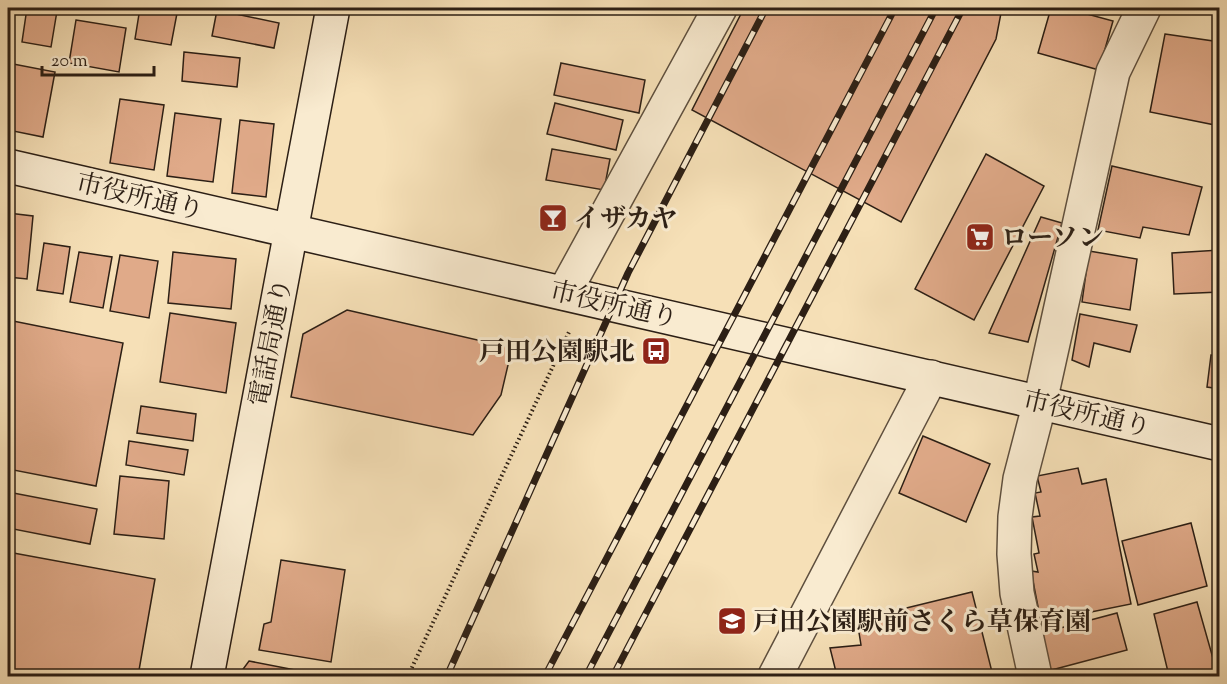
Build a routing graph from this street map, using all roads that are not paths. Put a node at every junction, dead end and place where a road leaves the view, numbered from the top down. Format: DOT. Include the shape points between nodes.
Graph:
graph roads {
  1 [pos="333,8"];
  2 [pos="720,8"];
  3 [pos="1144,8"];
  4 [pos="8,166"];
  5 [pos="291,230"];
  6 [pos="575,295"];
  7 [pos="931,377"];
  8 [pos="1040,402"];
  9 [pos="1220,444"];
  10 [pos="207,676"];
  11 [pos="775,676"];
  12 [pos="1035,676"];
  1 -- 5 [label="street, 電話局通り"];
  2 -- 6 [label="street"];
  3 -- 8 [label="street" via="1113,72"];
  4 -- 5 [label="street, 市役所通り"];
  5 -- 6 [label="street, 市役所通り"];
  5 -- 10 [label="street, 電話局通り"];
  6 -- 7 [label="street, 市役所通り"];
  7 -- 8 [label="street, 市役所通り"];
  7 -- 11 [label="street"];
  8 -- 9 [label="street, 市役所通り"];
  8 -- 12 [label="street" via="1020,479 1014,545 1017,593"];
}
